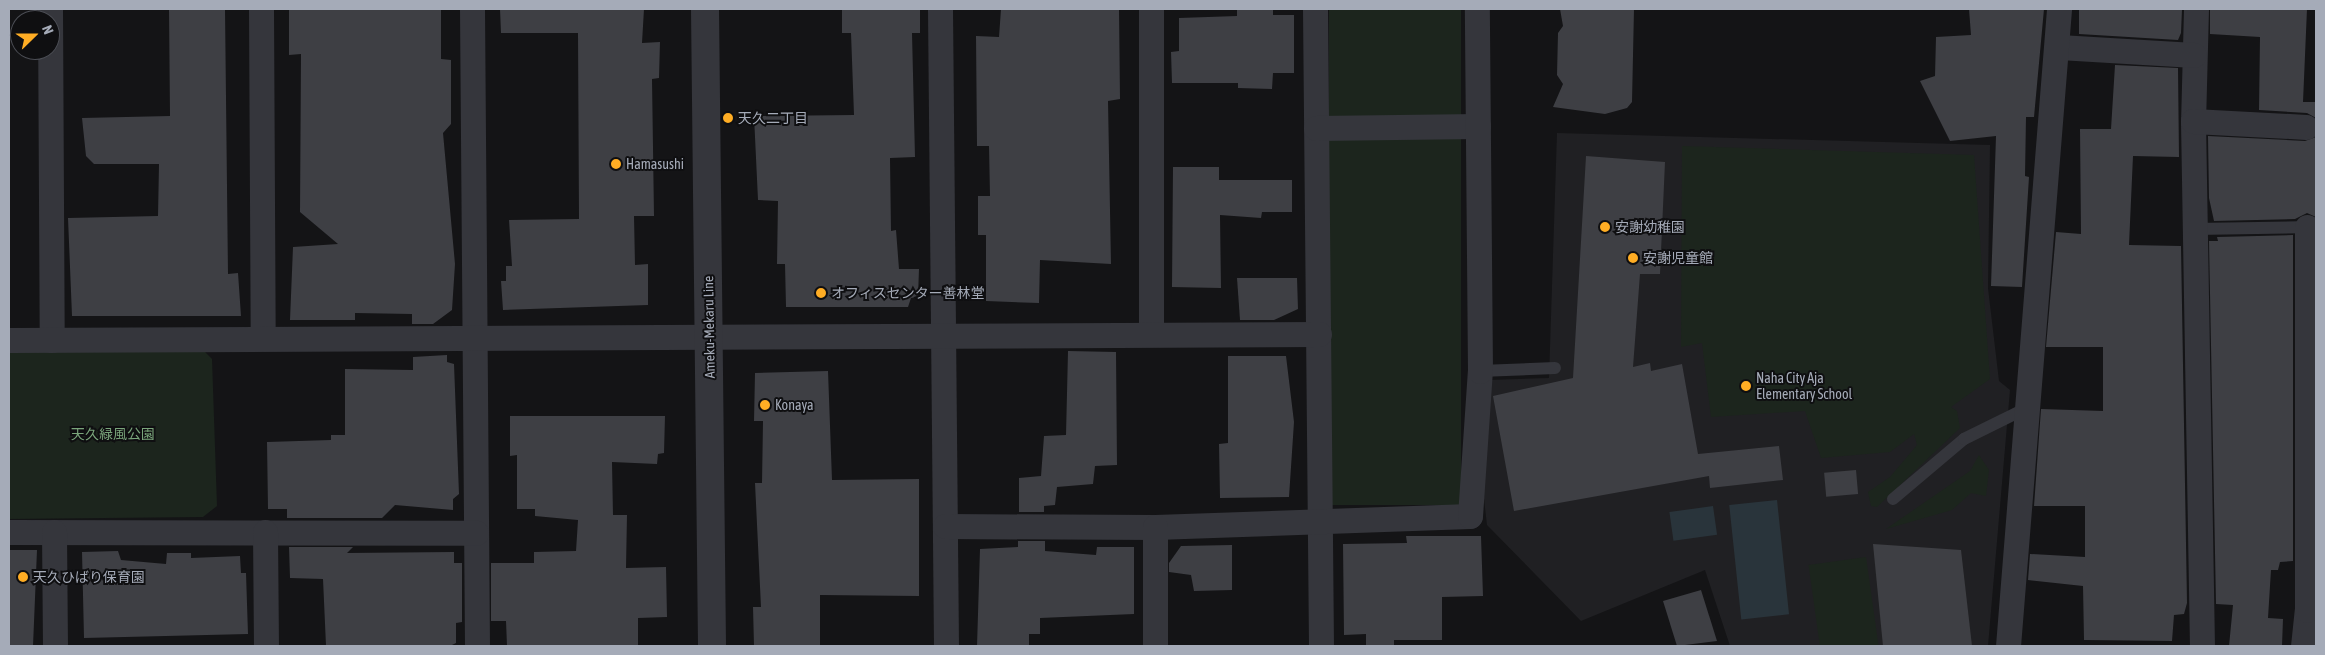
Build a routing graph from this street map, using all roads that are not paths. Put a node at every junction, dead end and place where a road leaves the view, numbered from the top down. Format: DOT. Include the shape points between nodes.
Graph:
graph roads {
  1 [pos="50,9"];
  2 [pos="262,9"];
  3 [pos="472,9"];
  4 [pos="705,9"];
  5 [pos="940,9"];
  6 [pos="1151,9"];
  7 [pos="1315,9"];
  8 [pos="1477,9"];
  9 [pos="2059,9"];
  10 [pos="2196,9"];
  11 [pos="2059,47"];
  12 [pos="2194,54"];
  13 [pos="2193,121"];
  14 [pos="1478,126"];
  15 [pos="2306,127"];
  16 [pos="1316,128"];
  17 [pos="2312,227"];
  18 [pos="2195,229"];
  19 [pos="1151,332"];
  20 [pos="941,333"];
  21 [pos="709,334"];
  22 [pos="1319,334"];
  23 [pos="475,336"];
  24 [pos="263,338"];
  25 [pos="9,340"];
  26 [pos="52,340"];
  27 [pos="1554,368"];
  28 [pos="1480,371"];
  29 [pos="2025,409"];
  30 [pos="1893,499"];
  31 [pos="1320,523"];
  32 [pos="945,526"];
  33 [pos="1155,527"];
  34 [pos="9,532"];
  35 [pos="54,532"];
  36 [pos="265,532"];
  37 [pos="476,533"];
  38 [pos="56,646"];
  39 [pos="266,646"];
  40 [pos="477,646"];
  41 [pos="712,646"];
  42 [pos="946,646"];
  43 [pos="1155,646"];
  44 [pos="1321,646"];
  45 [pos="2008,646"];
  46 [pos="2202,646"];
  47 [pos="2303,646"];
  1 -- 26 [label="street"];
  2 -- 24 [label="street"];
  3 -- 23 [label="street"];
  4 -- 21 [label="street, Ameku-Mekaru Line"];
  5 -- 20 [label="street"];
  6 -- 19 [label="street"];
  7 -- 16 [label="street"];
  8 -- 14 [label="street"];
  9 -- 11 [label="street"];
  10 -- 12 [label="street"];
  11 -- 12 [label="street"];
  11 -- 29 [label="street"];
  12 -- 13 [label="street"];
  13 -- 15 [label="street"];
  13 -- 18 [label="street"];
  14 -- 16 [label="street"];
  14 -- 28 [label="street"];
  16 -- 22 [label="street"];
  17 -- 18 [label="lane"];
  17 -- 47 [label="street" via="2307,600"];
  18 -- 46 [label="street"];
  19 -- 20 [label="street"];
  19 -- 22 [label="street"];
  20 -- 21 [label="street"];
  20 -- 32 [label="street"];
  21 -- 23 [label="street"];
  21 -- 41 [label="street, Ameku-Mekaru Line"];
  22 -- 31 [label="street"];
  23 -- 24 [label="street"];
  23 -- 37 [label="street"];
  24 -- 26 [label="street"];
  25 -- 26 [label="street"];
  27 -- 28 [label="lane"];
  28 -- 31 [label="street" via="1470,516"];
  29 -- 30 [label="lane" via="1964,439"];
  29 -- 45 [label="street"];
  31 -- 33 [label="street"];
  31 -- 44 [label="street"];
  32 -- 33 [label="street"];
  32 -- 42 [label="street"];
  33 -- 43 [label="street"];
  34 -- 35 [label="street"];
  35 -- 36 [label="street"];
  35 -- 38 [label="street"];
  36 -- 37 [label="street"];
  36 -- 39 [label="street"];
  37 -- 40 [label="street"];
}
